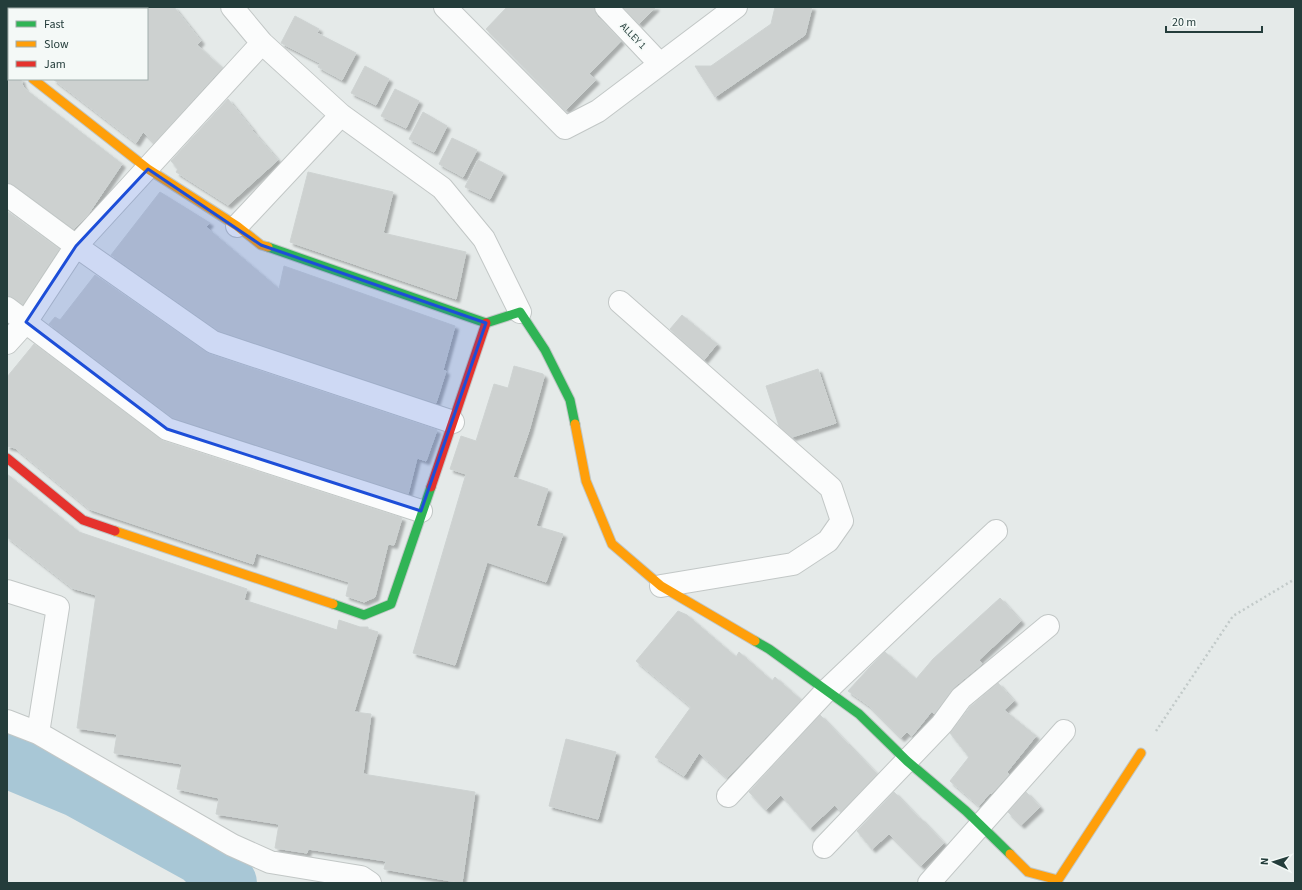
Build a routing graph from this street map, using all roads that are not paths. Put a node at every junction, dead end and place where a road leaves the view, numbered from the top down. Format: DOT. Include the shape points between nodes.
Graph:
graph roads {
  1 [pos="232,7"];
  2 [pos="446,7"];
  3 [pos="606,7"];
  4 [pos="736,7"];
  5 [pos="262,43"];
  6 [pos="660,64"];
  7 [pos="34,80"];
  8 [pos="341,115"];
  9 [pos="148,169"];
  10 [pos="7,195"];
  11 [pos="237,226"];
  12 [pos="76,246"];
  13 [pos="620,302"];
  14 [pos="7,308"];
  15 [pos="520,312"];
  16 [pos="26,322"];
  17 [pos="486,323"];
  18 [pos="7,343"];
  19 [pos="453,422"];
  20 [pos="7,458"];
  21 [pos="421,511"];
  22 [pos="996,531"];
  23 [pos="661,586"];
  24 [pos="7,591"];
  25 [pos="1048,626"];
  26 [pos="827,690"];
  27 [pos="7,721"];
  28 [pos="1064,730"];
  29 [pos="38,733"];
  30 [pos="1141,752"];
  31 [pos="907,761"];
  32 [pos="728,796"];
  33 [pos="980,825"];
  34 [pos="824,847"];
  35 [pos="370,883"];
  36 [pos="929,883"];
  1 -- 5 [label="street"];
  2 -- 6 [label="street" via="565,128 598,111"];
  3 -- 6 [label="street, ALLEY 1"];
  4 -- 6 [label="street"];
  5 -- 8 [label="street"];
  5 -- 9 [label="street"];
  7 -- 9 [label="street"];
  8 -- 11 [label="street"];
  8 -- 15 [label="street" via="442,188 484,240"];
  9 -- 11 [label="street"];
  9 -- 12 [label="street"];
  10 -- 12 [label="street"];
  11 -- 17 [label="street" via="261,245"];
  12 -- 16 [label="street"];
  12 -- 19 [label="street" via="213,342"];
  13 -- 23 [label="street" via="831,488 842,521 828,541 793,564"];
  14 -- 16 [label="street"];
  15 -- 17 [label="street"];
  15 -- 23 [label="street" via="545,350 570,400 586,481 612,544"];
  16 -- 18 [label="street"];
  16 -- 21 [label="street" via="167,429"];
  17 -- 19 [label="street"];
  19 -- 21 [label="street"];
  20 -- 21 [label="street" via="83,520 364,615 391,604"];
  22 -- 26 [label="street"];
  23 -- 26 [label="street" via="769,649"];
  24 -- 29 [label="street" via="58,607"];
  25 -- 31 [label="street" via="961,698 942,724"];
  26 -- 31 [label="street" via="858,714"];
  26 -- 32 [label="street"];
  27 -- 29 [label="street"];
  28 -- 33 [label="street"];
  29 -- 35 [label="street" via="232,846 270,862 361,877"];
  30 -- 33 [label="street" via="1058,880 1028,872"];
  31 -- 33 [label="street"];
  31 -- 34 [label="street"];
  33 -- 36 [label="street"];
}
